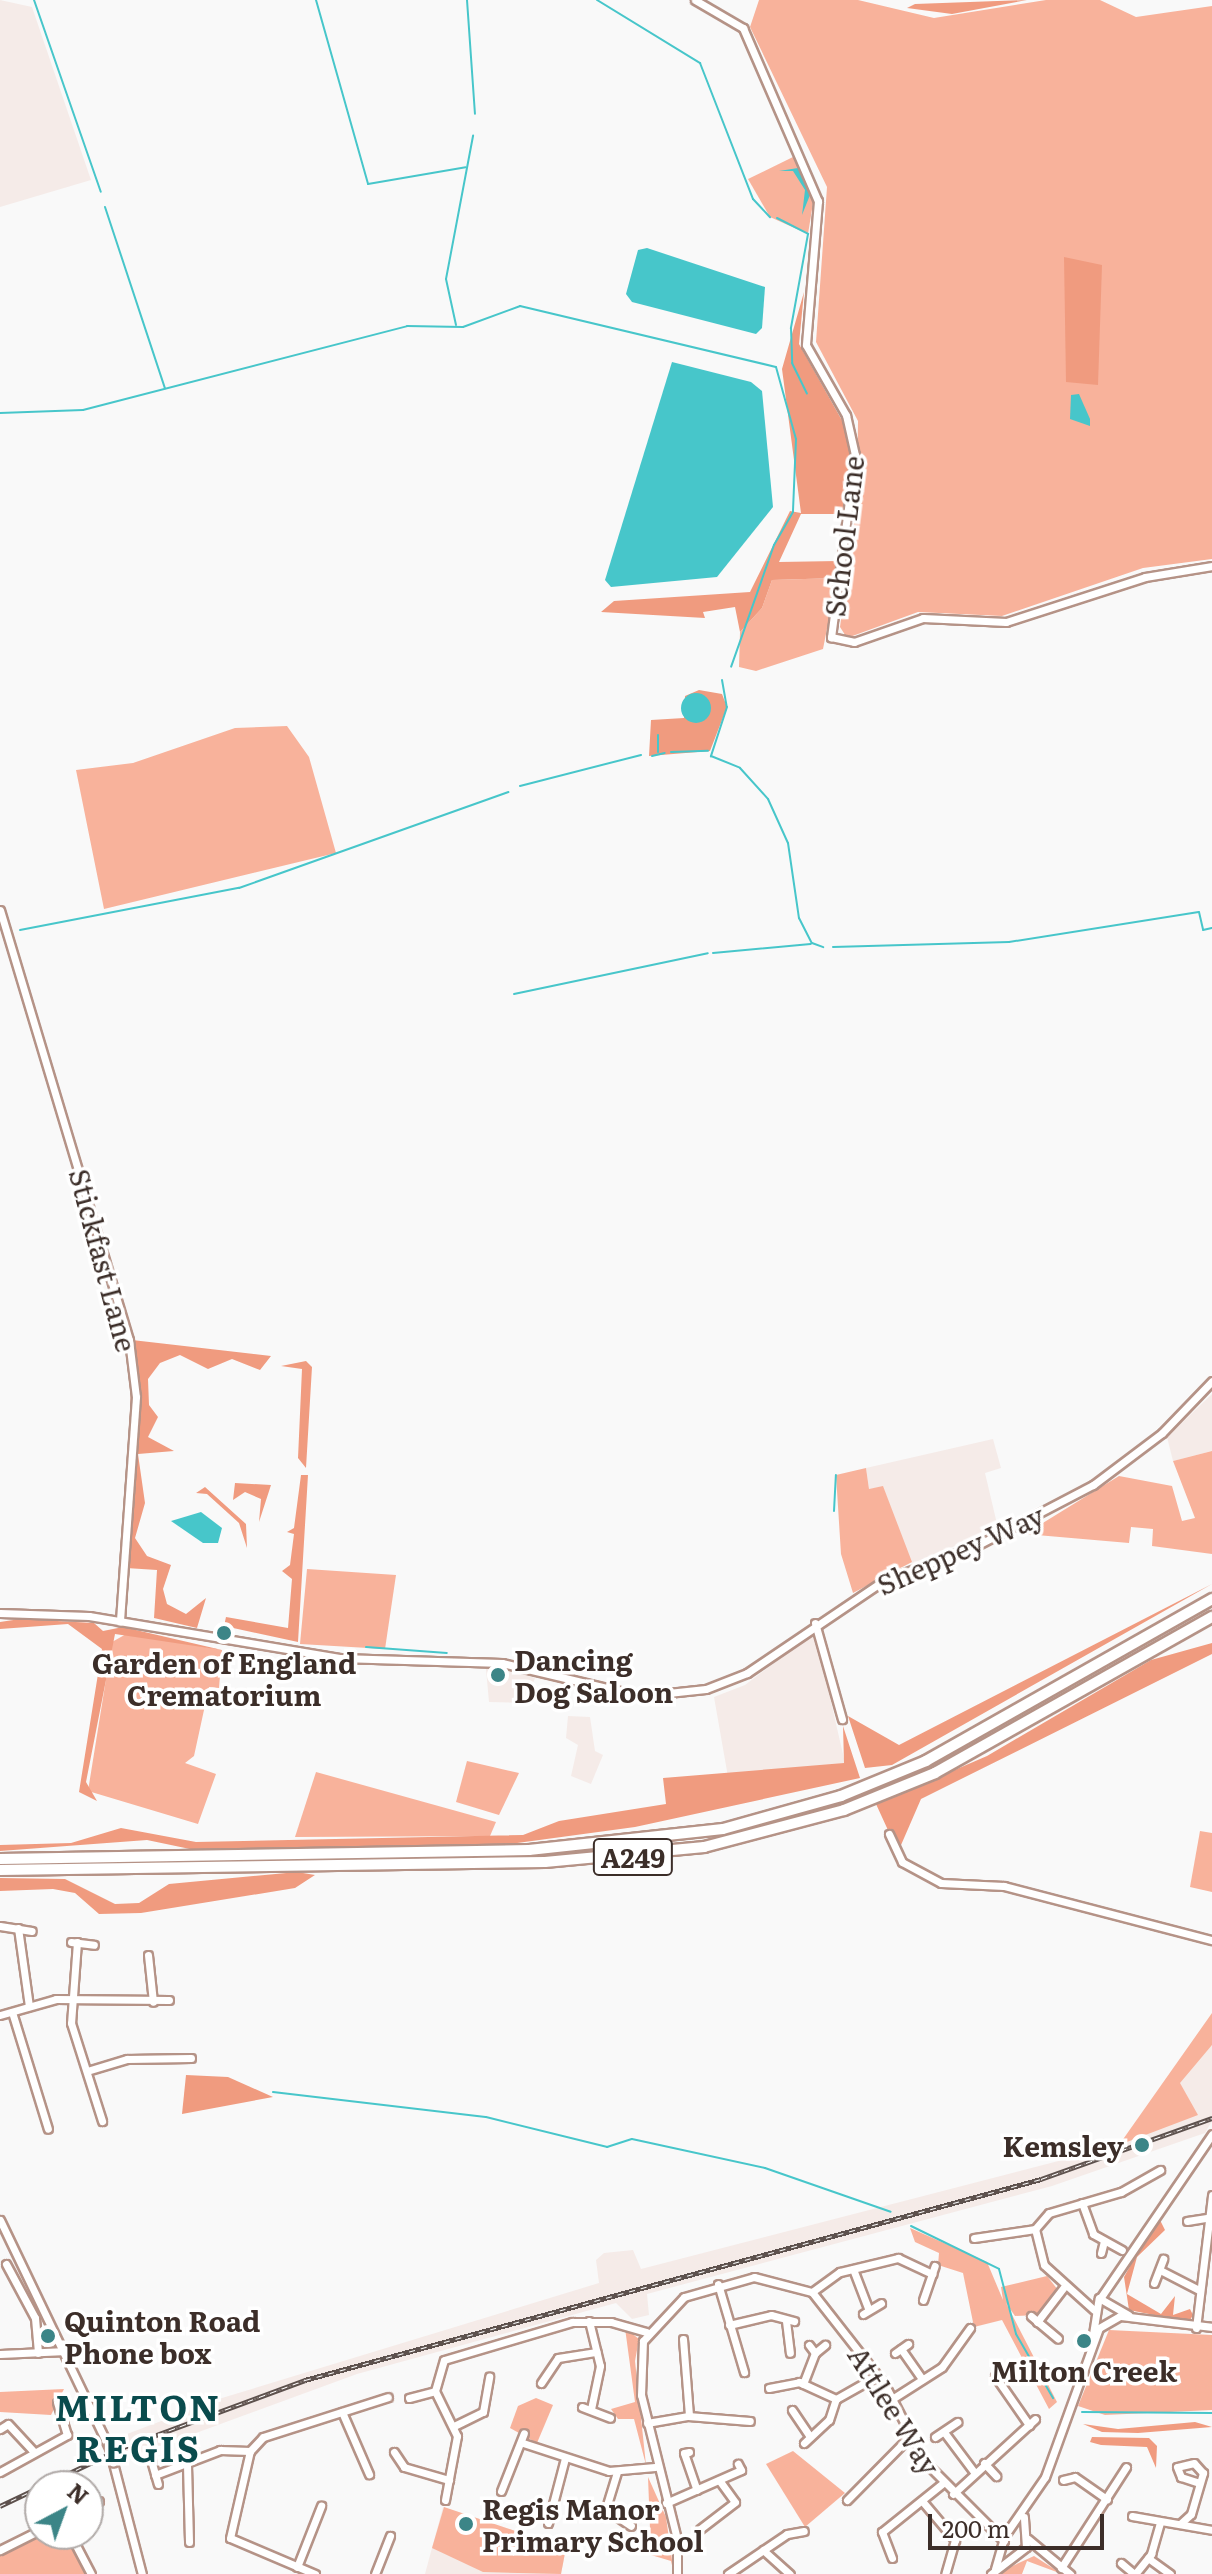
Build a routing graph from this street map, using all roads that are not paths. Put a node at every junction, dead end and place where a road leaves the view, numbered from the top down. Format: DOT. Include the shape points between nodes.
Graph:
graph roads {
  1 [pos="695,0"];
  2 [pos="1212,566"];
  3 [pos="0,910"];
  4 [pos="1212,1381"];
  5 [pos="1212,1600"];
  6 [pos="0,1613"];
  7 [pos="1212,1617"];
  8 [pos="120,1621"];
  9 [pos="815,1623"];
  10 [pos="1212,1624"];
  11 [pos="1178,1634"];
  12 [pos="842,1719"];
  13 [pos="889,1834"];
  14 [pos="0,1859"];
  15 [pos="0,1870"];
  16 [pos="2,1925"];
  17 [pos="18,1928"];
  18 [pos="32,1931"];
  19 [pos="1212,1940"];
  20 [pos="94,1945"];
  21 [pos="148,1955"];
  22 [pos="169,2000"];
  23 [pos="69,2001"];
  24 [pos="153,2002"];
  25 [pos="29,2006"];
  26 [pos="12,2012"];
  27 [pos="0,2015"];
  28 [pos="191,2058"];
  29 [pos="87,2071"];
  30 [pos="102,2121"];
  31 [pos="48,2129"];
  32 [pos="1212,2134"];
  33 [pos="1160,2170"];
  34 [pos="1212,2195"];
  35 [pos="1082,2203"];
  36 [pos="1207,2218"];
  37 [pos="0,2220"];
  38 [pos="1187,2221"];
  39 [pos="1035,2229"];
  40 [pos="974,2238"];
  41 [pos="1104,2241"];
  42 [pos="1122,2250"];
  43 [pos="1101,2253"];
  44 [pos="1163,2259"];
  45 [pos="1211,2263"];
  46 [pos="6,2269"];
  47 [pos="853,2269"];
  48 [pos="1160,2270"];
  49 [pos="1116,2281"];
  50 [pos="1154,2283"];
  51 [pos="718,2284"];
  52 [pos="1064,2287"];
  53 [pos="1199,2290"];
  54 [pos="812,2292"];
  55 [pos="1073,2293"];
  56 [pos="1100,2298"];
  57 [pos="923,2300"];
  58 [pos="1114,2302"];
  59 [pos="881,2303"];
  60 [pos="1094,2311"];
  61 [pos="1132,2317"];
  62 [pos="1109,2318"];
  63 [pos="589,2321"];
  64 [pos="729,2325"];
  65 [pos="1212,2327"];
  66 [pos="970,2328"];
  67 [pos="1196,2328"];
  68 [pos="647,2332"];
  69 [pos="1093,2336"];
  70 [pos="683,2339"];
  71 [pos="1058,2339"];
  72 [pos="809,2345"];
  73 [pos="825,2345"];
  74 [pos="902,2349"];
  75 [pos="66,2351"];
  76 [pos="597,2352"];
  77 [pos="38,2353"];
  78 [pos="790,2353"];
  79 [pos="815,2353"];
  80 [pos="0,2354"];
  81 [pos="738,2368"];
  82 [pos="995,2376"];
  83 [pos="489,2377"];
  84 [pos="875,2377"];
  85 [pos="922,2379"];
  86 [pos="541,2383"];
  87 [pos="803,2384"];
  88 [pos="769,2388"];
  89 [pos="435,2391"];
  90 [pos="388,2397"];
  91 [pos="409,2398"];
  92 [pos="836,2399"];
  93 [pos="892,2399"];
  94 [pos="57,2403"];
  95 [pos="582,2407"];
  96 [pos="591,2409"];
  97 [pos="792,2410"];
  98 [pos="342,2412"];
  99 [pos="689,2416"];
  100 [pos="610,2418"];
  101 [pos="750,2421"];
  102 [pos="957,2422"];
  103 [pos="647,2423"];
  104 [pos="454,2426"];
  105 [pos="0,2429"];
  106 [pos="944,2432"];
  107 [pos="524,2433"];
  108 [pos="911,2435"];
  109 [pos="935,2437"];
  110 [pos="523,2443"];
  111 [pos="880,2446"];
  112 [pos="889,2450"];
  113 [pos="250,2451"];
  114 [pos="34,2452"];
  115 [pos="394,2452"];
  116 [pos="689,2452"];
  117 [pos="565,2458"];
  118 [pos="151,2460"];
  119 [pos="984,2463"];
  120 [pos="738,2464"];
  121 [pos="187,2465"];
  122 [pos="655,2467"];
  123 [pos="1126,2467"];
  124 [pos="0,2472"];
  125 [pos="617,2472"];
  126 [pos="974,2472"];
  127 [pos="369,2474"];
  128 [pos="155,2475"];
  129 [pos="996,2476"];
  130 [pos="449,2480"];
  131 [pos="719,2480"];
  132 [pos="1063,2480"];
  133 [pos="1199,2483"];
  134 [pos="158,2484"];
  135 [pos="942,2484"];
  136 [pos="697,2490"];
  137 [pos="501,2491"];
  138 [pos="953,2494"];
  139 [pos="1107,2499"];
  140 [pos="445,2500"];
  141 [pos="847,2500"];
  142 [pos="923,2502"];
  143 [pos="666,2503"];
  144 [pos="321,2506"];
  145 [pos="1132,2516"];
  146 [pos="1024,2517"];
  147 [pos="986,2521"];
  148 [pos="1160,2522"];
  149 [pos="548,2523"];
  150 [pos="1181,2523"];
  151 [pos="631,2526"];
  152 [pos="700,2529"];
  153 [pos="1011,2530"];
  154 [pos="1212,2530"];
  155 [pos="804,2531"];
  156 [pos="390,2536"];
  157 [pos="1025,2536"];
  158 [pos="24,2538"];
  159 [pos="189,2542"];
  160 [pos="1004,2543"];
  161 [pos="0,2550"];
  162 [pos="78,2550"];
  163 [pos="763,2550"];
  164 [pos="890,2551"];
  165 [pos="1019,2552"];
  166 [pos="1040,2555"];
  167 [pos="1148,2558"];
  168 [pos="1121,2563"];
  169 [pos="297,2567"];
  170 [pos="1061,2568"];
  171 [pos="993,2572"];
  172 [pos="91,2574"];
  173 [pos="142,2574"];
  174 [pos="315,2574"];
  175 [pos="375,2574"];
  176 [pos="677,2574"];
  177 [pos="728,2574"];
  178 [pos="790,2574"];
  179 [pos="945,2574"];
  180 [pos="1070,2574"];
  181 [pos="1134,2574"];
  182 [pos="1170,2574"];
  1 -- 2 [label="street, School Lane" via="743,28 818,201 806,345 846,415 855,455 831,637 854,642 923,618 1006,622 1145,577"];
  3 -- 8 [label="street, Stickfast Lane" via="129,1340 136,1397"];
  4 -- 9 [label="street, Sheppey Way" via="1162,1433 1076,1496 978,1545 883,1581"];
  5 -- 14 [label="highway, A249" via="926,1761 841,1796 723,1829 550,1849"];
  6 -- 8 [label="street, Sheppey Way"];
  7 -- 11 [label="highway, A249"];
  8 -- 9 [label="street, Sheppey Way" via="340,1658 502,1663 640,1696 733,1680"];
  9 -- 12 [label="street"];
  10 -- 11 [label="highway, A249"];
  11 -- 15 [label="highway, A249" via="935,1773 844,1810 704,1847 545,1862"];
  13 -- 19 [label="street" via="902,1862 941,1883 1004,1886"];
  16 -- 17 [label="street"];
  17 -- 18 [label="street"];
  17 -- 25 [label="street"];
  20 -- 23 [label="street" via="74,1942"];
  21 -- 24 [label="street"];
  22 -- 24 [label="street"];
  23 -- 24 [label="street"];
  23 -- 25 [label="street"];
  23 -- 29 [label="street"];
  25 -- 26 [label="street"];
  26 -- 27 [label="street"];
  26 -- 31 [label="street"];
  28 -- 29 [label="street" via="127,2059"];
  29 -- 30 [label="street"];
  32 -- 49 [label="street"];
  33 -- 35 [label="street"];
  34 -- 36 [label="street"];
  35 -- 39 [label="street" via="1049,2213"];
  35 -- 41 [label="street" via="1090,2230"];
  36 -- 38 [label="street"];
  36 -- 45 [label="street"];
  37 -- 75 [label="street"];
  39 -- 40 [label="street" via="988,2240"];
  39 -- 52 [label="street" via="1041,2259"];
  41 -- 42 [label="street"];
  41 -- 43 [label="street"];
  44 -- 48 [label="street"];
  45 -- 53 [label="street"];
  46 -- 77 [label="street" via="35,2318"];
  47 -- 54 [label="street"];
  47 -- 57 [label="street" via="898,2258 934,2270"];
  47 -- 59 [label="street" via="866,2311"];
  48 -- 50 [label="street"];
  48 -- 53 [label="street"];
  49 -- 56 [label="street"];
  49 -- 58 [label="street"];
  51 -- 54 [label="street" via="769,2278"];
  51 -- 64 [label="street"];
  51 -- 68 [label="street" via="672,2305"];
  52 -- 55 [label="street"];
  52 -- 71 [label="street" via="1034,2319"];
  53 -- 67 [label="street"];
  54 -- 84 [label="street, Attlee Way"];
  55 -- 56 [label="street"];
  55 -- 60 [label="street"];
  56 -- 58 [label="street"];
  56 -- 60 [label="street"];
  58 -- 61 [label="street"];
  58 -- 62 [label="street"];
  60 -- 62 [label="street"];
  60 -- 69 [label="street"];
  61 -- 62 [label="street"];
  61 -- 67 [label="street"];
  62 -- 69 [label="street"];
  63 -- 68 [label="street"];
  63 -- 76 [label="street"];
  63 -- 89 [label="street" via="453,2353 436,2372"];
  64 -- 78 [label="street" via="771,2315 790,2321"];
  64 -- 81 [label="street"];
  65 -- 67 [label="street"];
  66 -- 85 [label="street"];
  68 -- 103 [label="street" via="639,2374"];
  69 -- 146 [label="street"];
  70 -- 99 [label="street" via="677,2348"];
  72 -- 79 [label="street"];
  73 -- 79 [label="street"];
  74 -- 85 [label="street"];
  75 -- 77 [label="street"];
  75 -- 173 [label="street, bridge" via="109,2447"];
  76 -- 86 [label="street" via="558,2358"];
  76 -- 96 [label="street" via="602,2376"];
  77 -- 80 [label="street"];
  79 -- 87 [label="street"];
  82 -- 119 [label="street" via="1032,2422"];
  83 -- 104 [label="street" via="483,2412"];
  84 -- 92 [label="street"];
  84 -- 93 [label="street, Attlee Way"];
  85 -- 93 [label="street"];
  87 -- 88 [label="street"];
  87 -- 92 [label="street"];
  89 -- 91 [label="street"];
  89 -- 104 [label="street"];
  90 -- 98 [label="street"];
  92 -- 97 [label="street" via="829,2420 807,2440"];
  93 -- 108 [label="street, Attlee Way"];
  94 -- 114 [label="street" via="67,2435"];
  95 -- 96 [label="street"];
  96 -- 100 [label="street"];
  98 -- 113 [label="street" via="263,2437"];
  98 -- 127 [label="street"];
  99 -- 101 [label="street"];
  99 -- 103 [label="street"];
  102 -- 106 [label="street"];
  103 -- 122 [label="street"];
  104 -- 130 [label="street"];
  105 -- 114 [label="street" via="8,2424"];
  106 -- 109 [label="street"];
  106 -- 126 [label="street"];
  107 -- 110 [label="street"];
  108 -- 112 [label="street"];
  108 -- 135 [label="street, Attlee Way"];
  110 -- 117 [label="street"];
  110 -- 137 [label="street"];
  111 -- 112 [label="street"];
  112 -- 141 [label="street"];
  113 -- 121 [label="street" via="220,2450"];
  113 -- 169 [label="street" via="230,2538"];
  114 -- 124 [label="street"];
  115 -- 130 [label="street" via="400,2465"];
  116 -- 136 [label="street" via="684,2453"];
  117 -- 125 [label="street"];
  117 -- 149 [label="street"];
  118 -- 128 [label="street"];
  119 -- 126 [label="street"];
  119 -- 129 [label="street"];
  120 -- 131 [label="street" via="741,2470"];
  121 -- 128 [label="street"];
  121 -- 159 [label="street"];
  122 -- 125 [label="street"];
  122 -- 143 [label="street"];
  123 -- 139 [label="street"];
  125 -- 151 [label="street" via="606,2509"];
  126 -- 138 [label="street"];
  128 -- 134 [label="street"];
  130 -- 140 [label="street"];
  131 -- 136 [label="street"];
  131 -- 152 [label="street" via="735,2502"];
  132 -- 139 [label="street" via="1075,2477"];
  133 -- 150 [label="street"];
  135 -- 138 [label="street, Attlee Way"];
  135 -- 142 [label="street"];
  136 -- 143 [label="street"];
  138 -- 147 [label="street, Attlee Way"];
  139 -- 170 [label="street"];
  142 -- 164 [label="street" via="882,2532"];
  142 -- 179 [label="street" via="955,2540"];
  143 -- 176 [label="street"];
  144 -- 169 [label="street"];
  145 -- 148 [label="street"];
  146 -- 153 [label="street"];
  146 -- 157 [label="street"];
  147 -- 153 [label="street, Attlee Way"];
  147 -- 160 [label="street, Attlee Way"];
  148 -- 150 [label="street"];
  148 -- 167 [label="street"];
  150 -- 154 [label="street"];
  153 -- 157 [label="street, Attlee Way"];
  153 -- 160 [label="street"];
  155 -- 163 [label="street"];
  156 -- 175 [label="street"];
  157 -- 165 [label="street"];
  157 -- 166 [label="street"];
  158 -- 161 [label="street"];
  160 -- 165 [label="street, Attlee Way"];
  160 -- 171 [label="street"];
  162 -- 172 [label="street"];
  163 -- 177 [label="street"];
  163 -- 178 [label="street"];
  165 -- 166 [label="street, Attlee Way"];
  165 -- 171 [label="street"];
  166 -- 170 [label="street"];
  167 -- 181 [label="street"];
  167 -- 182 [label="street"];
  168 -- 181 [label="street"];
  169 -- 174 [label="street"];
  170 -- 180 [label="street"];
}
